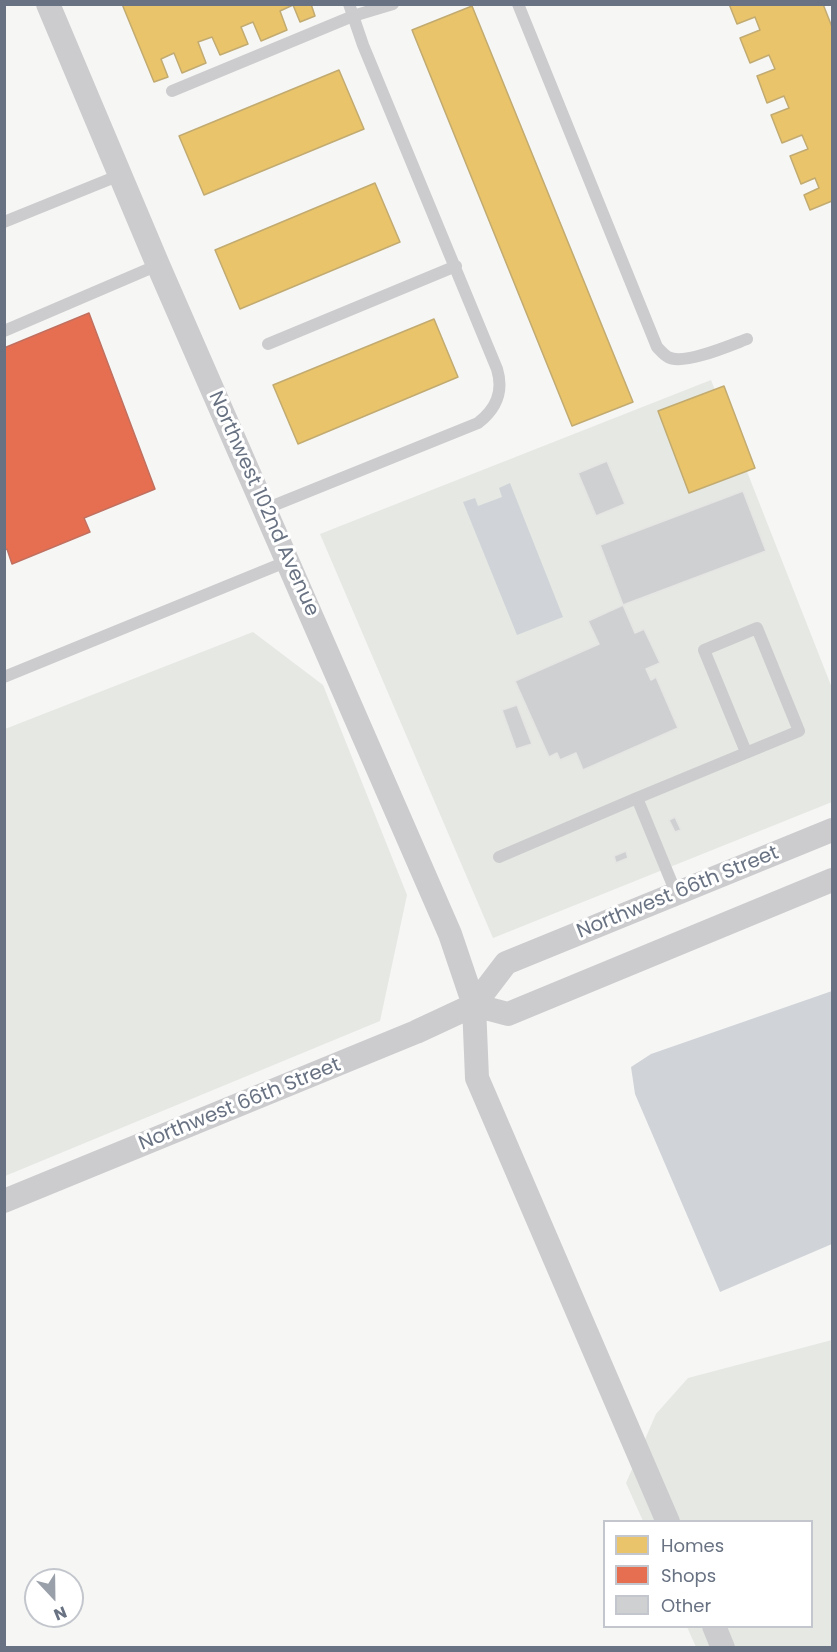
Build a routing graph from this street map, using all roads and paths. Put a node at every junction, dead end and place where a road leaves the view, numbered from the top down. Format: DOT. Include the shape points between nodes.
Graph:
graph roads {
  1 [pos="48,4"];
  2 [pos="393,4"];
  3 [pos="518,4"];
  4 [pos="351,10"];
  5 [pos="172,91"];
  6 [pos="120,175"];
  7 [pos="4,222"];
  8 [pos="158,265"];
  9 [pos="456,266"];
  10 [pos="4,331"];
  11 [pos="747,339"];
  12 [pos="268,344"];
  13 [pos="265,509"];
  14 [pos="288,561"];
  15 [pos="4,677"];
  16 [pos="746,753"];
  17 [pos="637,798"];
  18 [pos="832,830"];
  19 [pos="499,857"];
  20 [pos="832,880"];
  21 [pos="676,893"];
  22 [pos="474,1005"];
  23 [pos="4,1201"];
  24 [pos="668,1520"];
  25 [pos="715,1628"];
  26 [pos="723,1647"];
  1 -- 6 [label="street, Northwest 102nd Avenue"];
  2 -- 4 [label="lane"];
  3 -- 11 [label="lane" via="657,347 669,358 682,359"];
  4 -- 5 [label="lane"];
  4 -- 9 [label="lane"];
  6 -- 7 [label="lane"];
  6 -- 8 [label="street, Northwest 102nd Avenue"];
  8 -- 10 [label="lane"];
  8 -- 13 [label="street, Northwest 102nd Avenue"];
  9 -- 12 [label="lane"];
  9 -- 13 [label="lane" via="500,378 499,396 491,412 478,423"];
  13 -- 14 [label="street, Northwest 102nd Avenue"];
  14 -- 15 [label="lane"];
  14 -- 22 [label="street, Northwest 102nd Avenue" via="450,934"];
  16 -- 16 [label="lane" via="799,730 757,628 704,650"];
  16 -- 17 [label="lane"];
  17 -- 19 [label="lane"];
  17 -- 21 [label="lane"];
  18 -- 21 [label="street, Northwest 66th Street"];
  20 -- 22 [label="street" via="508,1014"];
  21 -- 22 [label="street, Northwest 66th Street" via="506,963"];
  22 -- 23 [label="street, Northwest 66th Street"];
  22 -- 24 [label="street, Northwest 102nd Avenue" via="477,1078"];
  25 -- 26 [label="street"];
}
